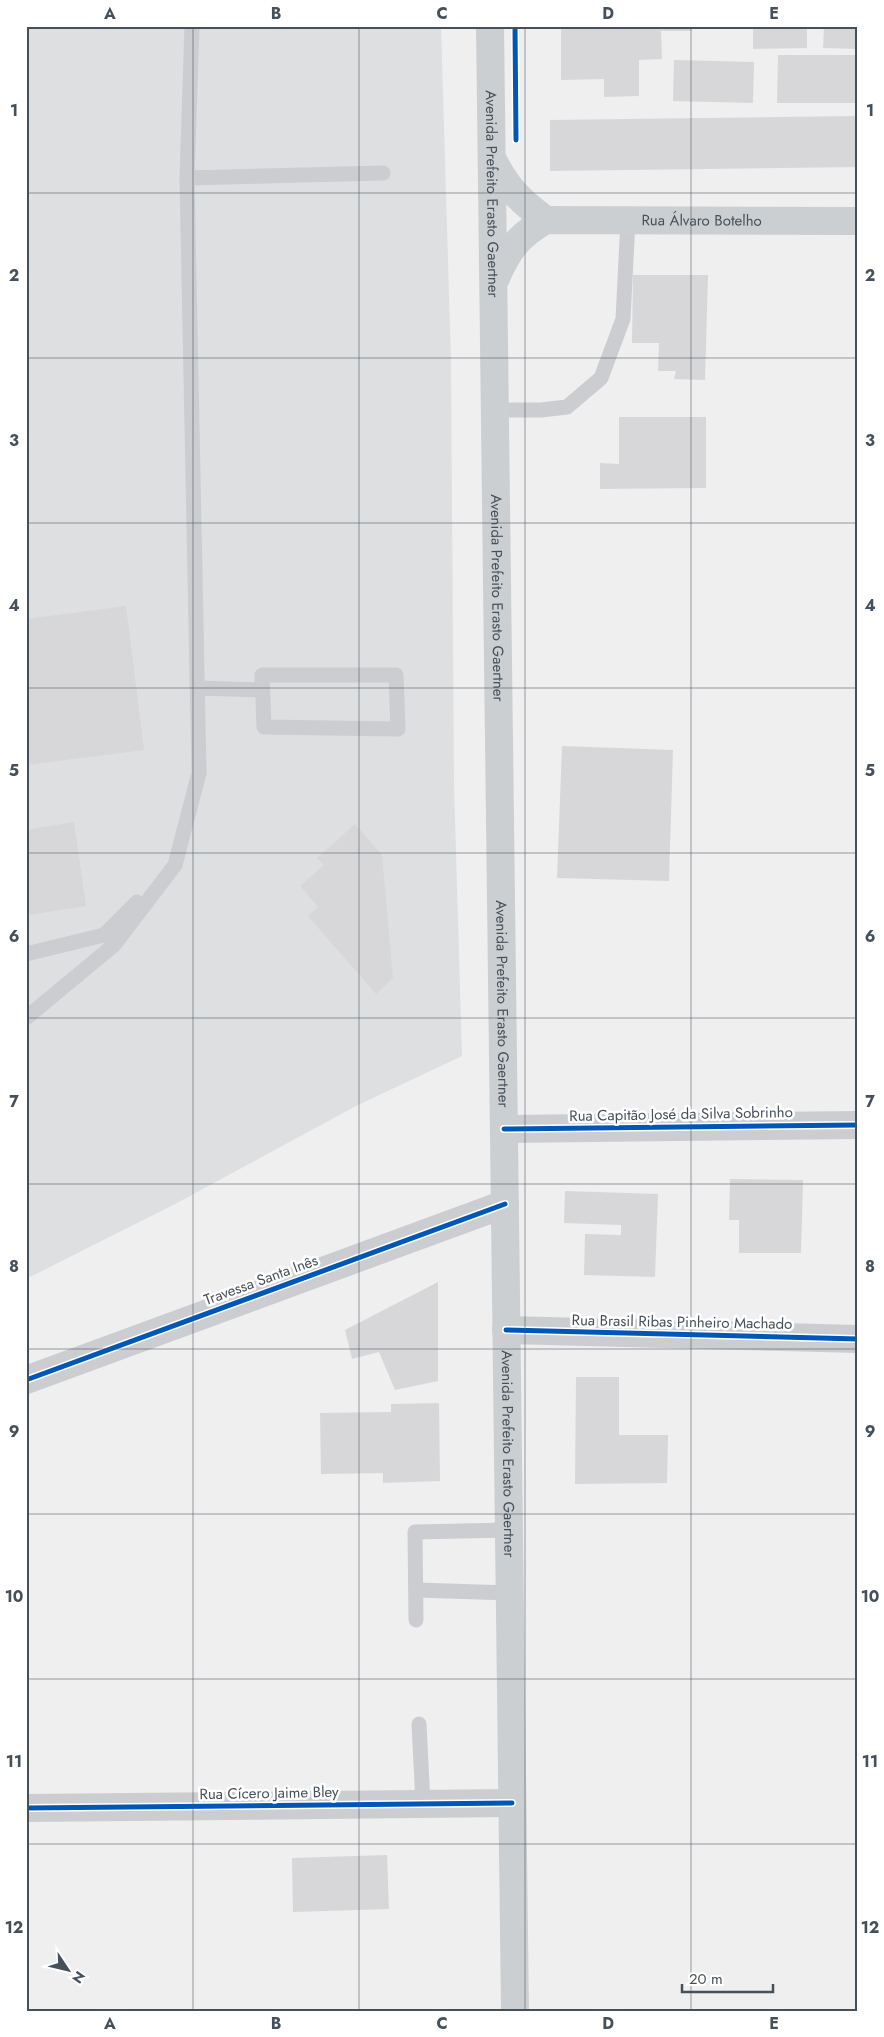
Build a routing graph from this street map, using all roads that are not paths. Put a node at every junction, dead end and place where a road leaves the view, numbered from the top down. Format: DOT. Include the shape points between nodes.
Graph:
graph roads {
  1 [pos="192,26"];
  2 [pos="490,26"];
  3 [pos="492,159"];
  4 [pos="383,173"];
  5 [pos="187,178"];
  6 [pos="546,220"];
  7 [pos="628,220"];
  8 [pos="858,221"];
  9 [pos="494,283"];
  10 [pos="496,410"];
  11 [pos="197,688"];
  12 [pos="262,690"];
  13 [pos="175,865"];
  14 [pos="26,954"];
  15 [pos="26,1018"];
  16 [pos="858,1125"];
  17 [pos="504,1129"];
  18 [pos="505,1204"];
  19 [pos="506,1330"];
  20 [pos="858,1339"];
  21 [pos="26,1380"];
  22 [pos="509,1530"];
  23 [pos="417,1590"];
  24 [pos="510,1593"];
  25 [pos="416,1620"];
  26 [pos="420,1724"];
  27 [pos="512,1803"];
  28 [pos="423,1804"];
  29 [pos="26,1808"];
  30 [pos="514,2011"];
  1 -- 5 [label="lane"];
  2 -- 3 [label="main road, Avenida Prefeito Erasto Gaertner"];
  3 -- 6 [label="main road" via="514,194"];
  3 -- 9 [label="main road, Avenida Prefeito Erasto Gaertner"];
  4 -- 5 [label="lane"];
  5 -- 11 [label="lane"];
  6 -- 7 [label="main road, Rua Álvaro Botelho"];
  6 -- 9 [label="main road" via="529,229 515,243"];
  7 -- 8 [label="main road, Rua Álvaro Botelho"];
  7 -- 10 [label="lane" via="623,319 601,378 567,407"];
  9 -- 10 [label="main road, Avenida Prefeito Erasto Gaertner"];
  10 -- 17 [label="main road, Avenida Prefeito Erasto Gaertner"];
  11 -- 12 [label="lane"];
  11 -- 13 [label="lane" via="199,773"];
  12 -- 12 [label="lane" via="262,674 396,674 398,729 264,727"];
  13 -- 14 [label="lane" via="104,934"];
  13 -- 15 [label="lane" via="114,945"];
  16 -- 17 [label="street, Rua Capitão José da Silva Sobrinho"];
  17 -- 18 [label="main road, Avenida Prefeito Erasto Gaertner"];
  18 -- 19 [label="main road, Avenida Prefeito Erasto Gaertner"];
  18 -- 21 [label="street, Travessa Santa Inês"];
  19 -- 20 [label="street, Rua Brasil Ribas Pinheiro Machado"];
  19 -- 22 [label="main road, Avenida Prefeito Erasto Gaertner"];
  22 -- 23 [label="lane" via="415,1532"];
  22 -- 24 [label="main road, Avenida Prefeito Erasto Gaertner"];
  23 -- 24 [label="lane"];
  23 -- 25 [label="lane"];
  24 -- 27 [label="main road, Avenida Prefeito Erasto Gaertner"];
  26 -- 28 [label="lane"];
  27 -- 28 [label="street, Rua Cícero Jaime Bley"];
  27 -- 30 [label="main road, Avenida Prefeito Erasto Gaertner"];
  28 -- 29 [label="street, Rua Cícero Jaime Bley"];
}
